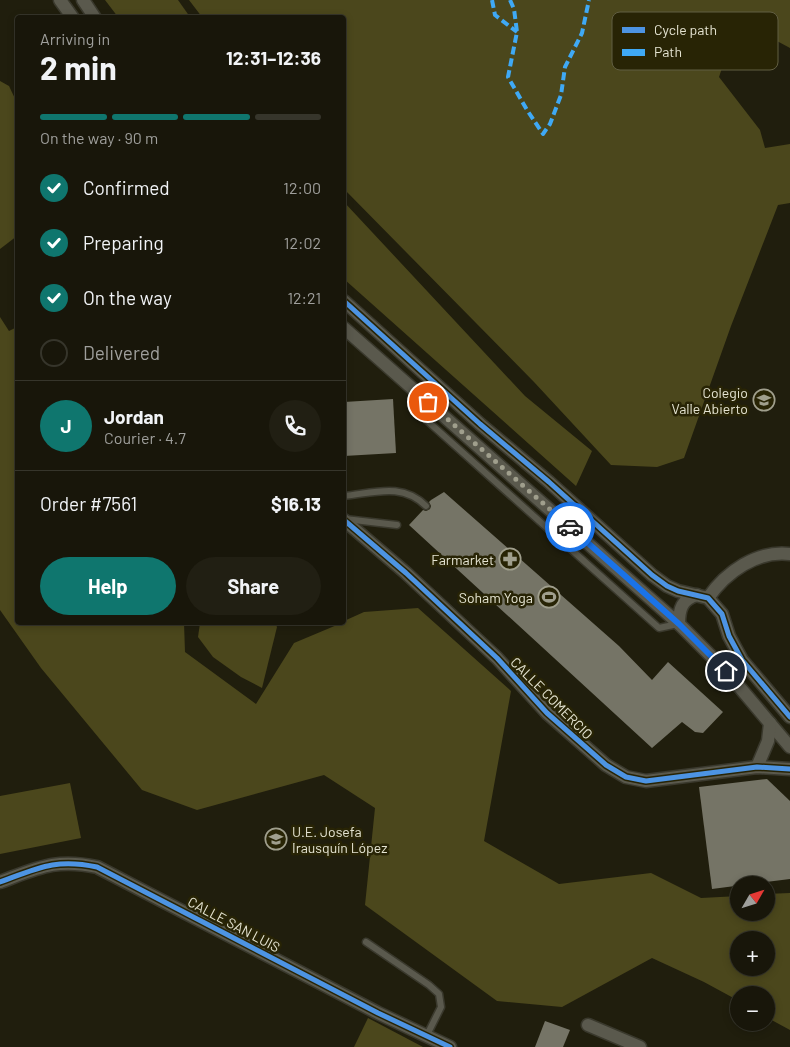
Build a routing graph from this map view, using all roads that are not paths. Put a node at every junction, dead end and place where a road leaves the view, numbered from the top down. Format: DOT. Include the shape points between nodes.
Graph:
graph roads {
  1 [pos="60,0"];
  2 [pos="83,0"];
  3 [pos="70,15"];
  4 [pos="93,15"];
  5 [pos="346,303"];
  6 [pos="346,331"];
  7 [pos="346,496"];
  8 [pos="426,506"];
  9 [pos="346,519"];
  10 [pos="346,521"];
  11 [pos="397,525"];
  12 [pos="790,554"];
  13 [pos="703,596"];
  14 [pos="679,624"];
  15 [pos="790,717"];
  16 [pos="770,723"];
  17 [pos="790,747"];
  18 [pos="757,767"];
  19 [pos="790,768"];
  20 [pos="0,882"];
  21 [pos="366,942"];
  22 [pos="588,1025"];
  23 [pos="426,1037"];
  24 [pos="450,1047"];
  25 [pos="640,1047"];
  1 -- 3 [label="street"];
  2 -- 4 [label="street"];
  5 -- 13 [label="street" via="652,575 678,591"];
  6 -- 14 [label="street"];
  7 -- 8 [label="lane" via="397,490 409,493"];
  9 -- 11 [label="lane"];
  10 -- 18 [label="street, CALLE COMERCIO" via="483,645 547,713 606,765 626,777 646,781"];
  12 -- 13 [label="street" via="753,558"];
  13 -- 14 [label="street" via="692,596 682,605"];
  13 -- 15 [label="street" via="722,614 742,660"];
  14 -- 16 [label="street" via="726,671"];
  16 -- 17 [label="street"];
  16 -- 18 [label="street" via="768,741"];
  18 -- 19 [label="street, CALLE COMERCIO"];
  20 -- 23 [label="street, CALLE SAN LUIS" via="38,867 61,863 97,867"];
  21 -- 23 [label="lane" via="439,994 441,1007"];
  22 -- 25 [label="street"];
  23 -- 24 [label="street, CALLE SAN LUIS"];
}
